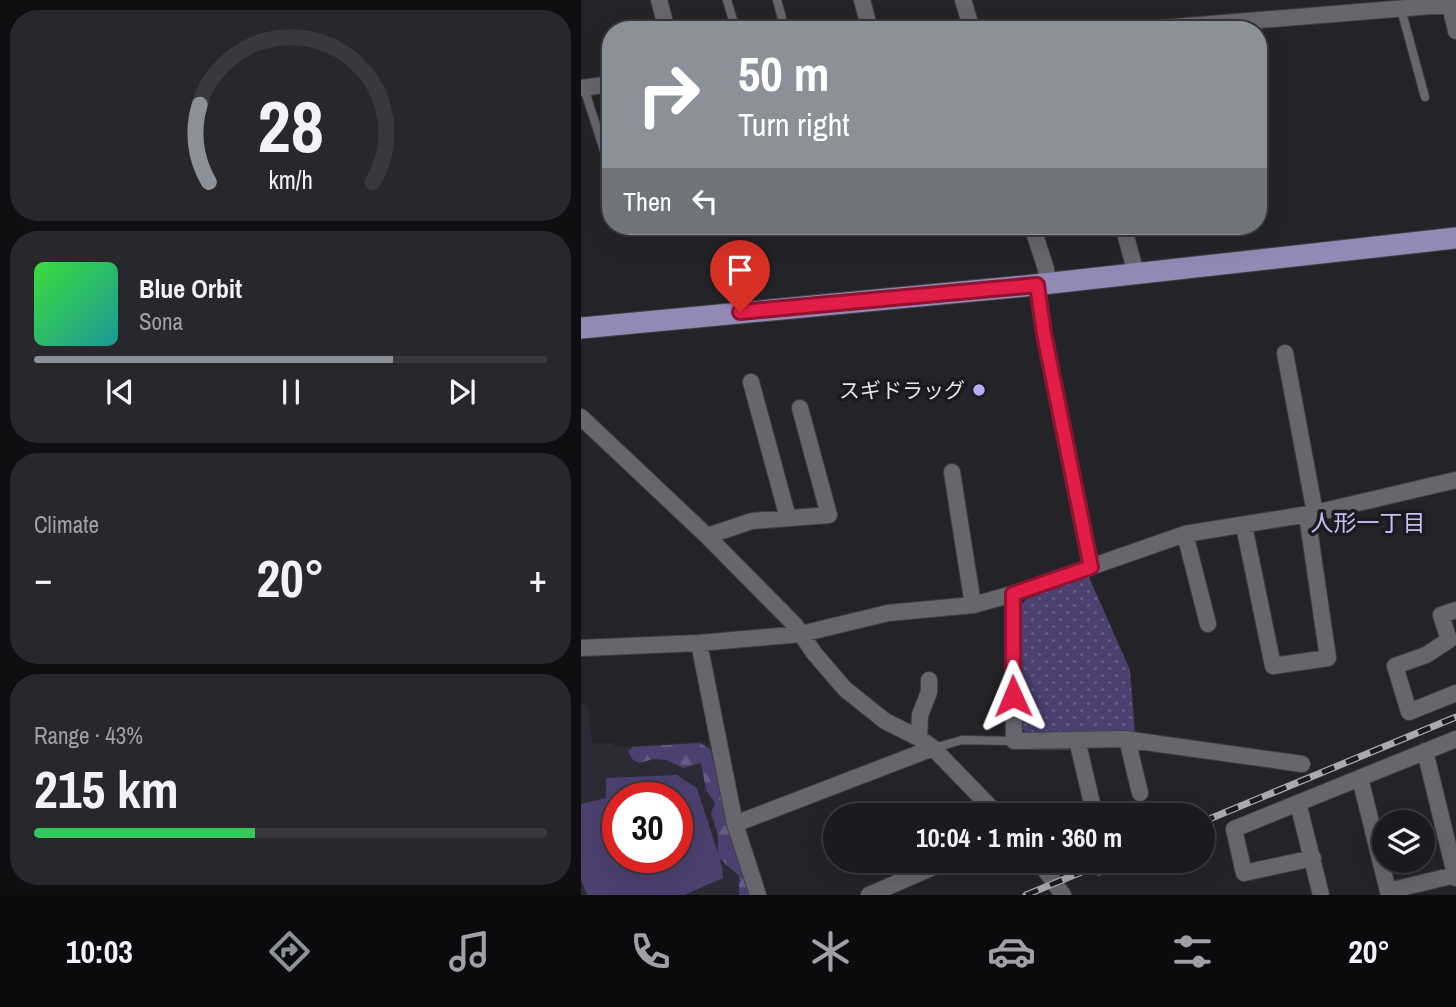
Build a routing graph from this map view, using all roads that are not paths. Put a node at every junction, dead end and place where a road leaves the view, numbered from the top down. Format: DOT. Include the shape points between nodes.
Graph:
graph roads {
  1 [pos="659,0"];
  2 [pos="727,0"];
  3 [pos="778,0"];
  4 [pos="862,0"];
  5 [pos="963,0"];
  6 [pos="1452,3"];
  7 [pos="1401,9"];
  8 [pos="665,21"];
  9 [pos="733,21"];
  10 [pos="783,21"];
  11 [pos="868,21"];
  12 [pos="969,21"];
  13 [pos="1212,21"];
  14 [pos="1456,31"];
  15 [pos="602,85"];
  16 [pos="583,88"];
  17 [pos="1425,97"];
  18 [pos="602,145"];
  19 [pos="1035,235"];
  20 [pos="1125,235"];
  21 [pos="1456,238"];
  22 [pos="1136,273"];
  23 [pos="1042,284"];
  24 [pos="581,328"];
  25 [pos="1285,353"];
  26 [pos="751,382"];
  27 [pos="800,408"];
  28 [pos="583,423"];
  29 [pos="952,472"];
  30 [pos="1456,480"];
  31 [pos="1311,514"];
  32 [pos="788,518"];
  33 [pos="1244,526"];
  34 [pos="1185,534"];
  35 [pos="707,536"];
  36 [pos="1091,567"];
  37 [pos="1013,594"];
  38 [pos="973,604"];
  39 [pos="1456,610"];
  40 [pos="1208,624"];
  41 [pos="801,634"];
  42 [pos="699,643"];
  43 [pos="581,648"];
  44 [pos="929,680"];
  45 [pos="1456,693"];
  46 [pos="919,738"];
  47 [pos="1127,739"];
  48 [pos="1456,739"];
  49 [pos="1077,740"];
  50 [pos="1014,741"];
  51 [pos="933,748"];
  52 [pos="1425,751"];
  53 [pos="1302,764"];
  54 [pos="1360,778"];
  55 [pos="1140,793"];
  56 [pos="986,803"];
  57 [pos="1092,803"];
  58 [pos="1298,803"];
  59 [pos="735,824"];
  60 [pos="1313,858"];
  61 [pos="919,873"];
  62 [pos="1047,873"];
  63 [pos="1456,876"];
  64 [pos="1389,893"];
  65 [pos="758,895"];
  66 [pos="869,895"];
  67 [pos="1063,895"];
  68 [pos="1321,895"];
  1 -- 8 [label="street"];
  2 -- 9 [label="lane"];
  3 -- 10 [label="lane"];
  4 -- 11 [label="street"];
  5 -- 12 [label="street"];
  6 -- 7 [label="street"];
  6 -- 14 [label="street"];
  7 -- 13 [label="street"];
  7 -- 17 [label="lane"];
  15 -- 16 [label="street"];
  16 -- 18 [label="lane"];
  19 -- 23 [label="street" via="1046,269"];
  20 -- 22 [label="street"];
  21 -- 22 [label="main road"];
  22 -- 23 [label="main road"];
  23 -- 24 [label="main road"];
  23 -- 36 [label="street" via="1046,347"];
  25 -- 31 [label="street"];
  26 -- 32 [label="street"];
  27 -- 32 [label="street" via="829,515"];
  28 -- 35 [label="street"];
  29 -- 38 [label="street"];
  30 -- 31 [label="street"];
  31 -- 33 [label="street"];
  31 -- 33 [label="street" via="1328,658 1273,666"];
  32 -- 35 [label="street" via="752,521"];
  33 -- 34 [label="street"];
  34 -- 36 [label="street"];
  34 -- 40 [label="street"];
  35 -- 41 [label="street"];
  36 -- 37 [label="street"];
  37 -- 38 [label="street"];
  37 -- 50 [label="street"];
  38 -- 41 [label="street" via="888,613"];
  39 -- 45 [label="street" via="1441,615 1449,640 1426,655 1395,666 1409,712"];
  41 -- 42 [label="street"];
  41 -- 46 [label="street" via="845,689 885,721"];
  42 -- 43 [label="street"];
  42 -- 59 [label="street"];
  44 -- 46 [label="street"];
  46 -- 51 [label="street"];
  47 -- 49 [label="street"];
  47 -- 53 [label="street"];
  47 -- 55 [label="street"];
  48 -- 52 [label="street"];
  49 -- 50 [label="street"];
  49 -- 57 [label="street"];
  50 -- 51 [label="lane" via="962,740"];
  51 -- 56 [label="street"];
  51 -- 59 [label="street"];
  52 -- 54 [label="street"];
  52 -- 63 [label="street"];
  54 -- 58 [label="street"];
  54 -- 64 [label="street"];
  58 -- 60 [label="street"];
  58 -- 60 [label="street" via="1234,829 1244,873"];
  59 -- 65 [label="street"];
  60 -- 68 [label="street"];
  61 -- 66 [label="street"];
  62 -- 67 [label="street"];
  63 -- 64 [label="street"];
}
